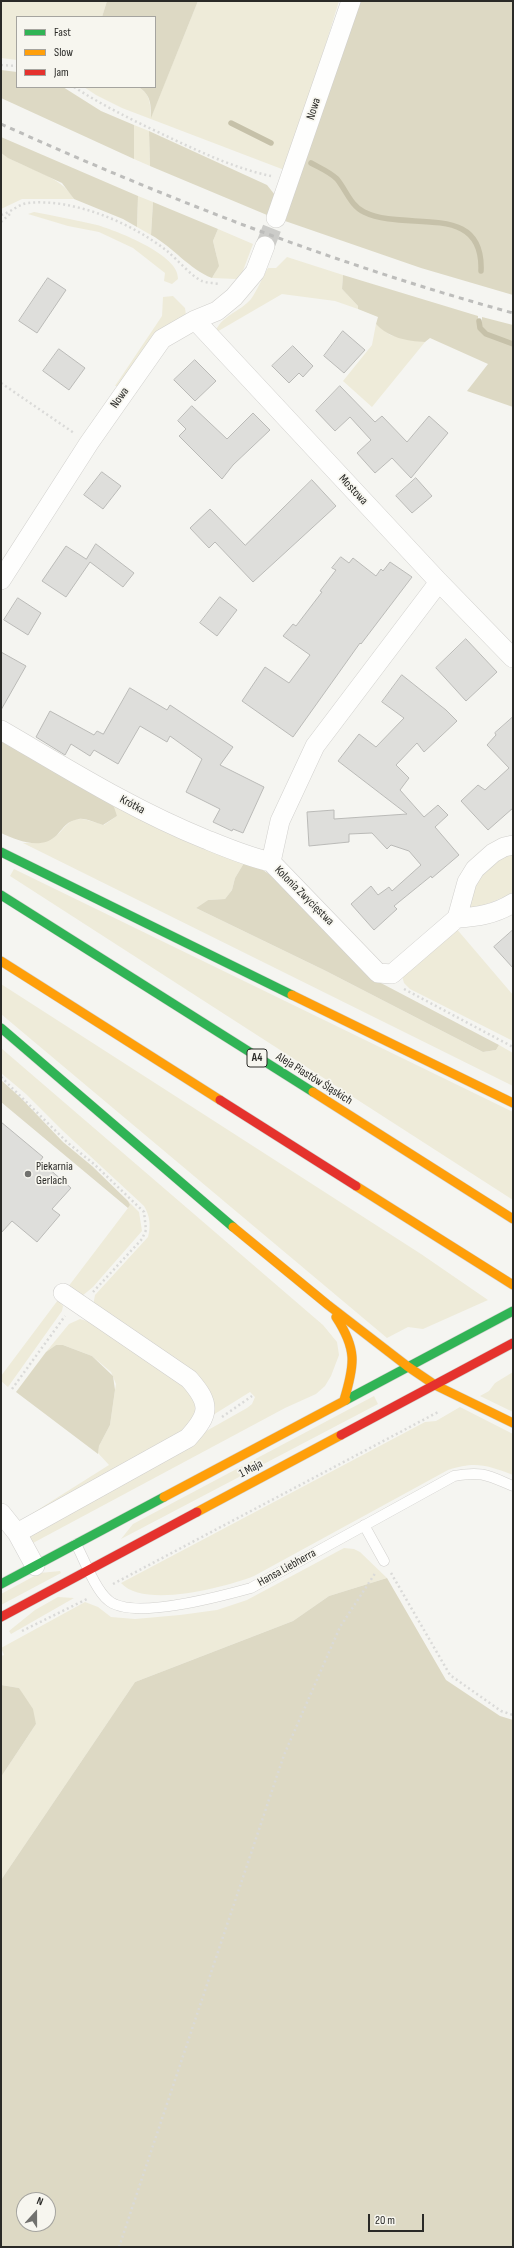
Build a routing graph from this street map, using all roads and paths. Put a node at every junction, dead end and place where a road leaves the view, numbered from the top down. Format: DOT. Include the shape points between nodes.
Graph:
graph roads {
  1 [pos="351,1"];
  2 [pos="1,65"];
  3 [pos="16,66"];
  4 [pos="76,88"];
  5 [pos="290,179"];
  6 [pos="11,212"];
  7 [pos="1,215"];
  8 [pos="276,218"];
  9 [pos="1,222"];
  10 [pos="265,246"];
  11 [pos="244,284"];
  12 [pos="195,320"];
  13 [pos="1,383"];
  14 [pos="89,443"];
  15 [pos="1,580"];
  16 [pos="439,582"];
  17 [pos="513,658"];
  18 [pos="1,730"];
  19 [pos="513,845"];
  20 [pos="1,852"];
  21 [pos="271,862"];
  22 [pos="1,895"];
  23 [pos="513,903"];
  24 [pos="457,918"];
  25 [pos="1,961"];
  26 [pos="392,974"];
  27 [pos="1,1028"];
  28 [pos="513,1047"];
  29 [pos="1,1077"];
  30 [pos="513,1103"];
  31 [pos="513,1220"];
  32 [pos="513,1285"];
  33 [pos="63,1293"];
  34 [pos="79,1304"];
  35 [pos="328,1305"];
  36 [pos="513,1311"];
  37 [pos="513,1343"];
  38 [pos="407,1366"];
  39 [pos="435,1385"];
  40 [pos="12,1389"];
  41 [pos="344,1400"];
  42 [pos="441,1410"];
  43 [pos="513,1423"];
  44 [pos="513,1486"];
  45 [pos="1,1513"];
  46 [pos="364,1525"];
  47 [pos="17,1533"];
  48 [pos="76,1544"];
  49 [pos="384,1561"];
  50 [pos="35,1566"];
  51 [pos="89,1569"];
  52 [pos="1,1584"];
  53 [pos="101,1590"];
  54 [pos="1,1617"];
  55 [pos="16,1634"];
  56 [pos="513,1715"];
  57 [pos="119,2247"];
  1 -- 5 [label="street, Nowa"];
  2 -- 3 [label="path"];
  4 -- 5 [label="path" via="101,104 187,146 245,169"];
  5 -- 8 [label="street, Nowa"];
  6 -- 7 [label="path"];
  6 -- 9 [label="path"];
  6 -- 11 [label="path" via="19,205 30,203 78,206 129,226 150,238 202,281"];
  10 -- 11 [label="street, Nowa" via="255,272"];
  11 -- 12 [label="street, Nowa" via="217,311"];
  12 -- 14 [label="street, Nowa" via="162,339"];
  12 -- 16 [label="street, Mostowa"];
  13 -- 14 [label="path"];
  14 -- 15 [label="street, Nowa"];
  16 -- 17 [label="street, Mostowa"];
  16 -- 21 [label="street, Kolonia Zwycięstwa" via="306,761 280,821"];
  18 -- 21 [label="street, Krótka" via="102,789 169,824 252,858"];
  19 -- 24 [label="street" via="493,853 475,869 467,882"];
  20 -- 30 [label="main road"];
  21 -- 26 [label="street, Kolonia Zwycięstwa" via="378,973"];
  22 -- 31 [label="main road, Aleja Piastów Śląskich / A4"];
  23 -- 24 [label="street" via="490,914"];
  24 -- 26 [label="street"];
  25 -- 32 [label="main road"];
  26 -- 28 [label="path" via="402,988 413,995"];
  27 -- 35 [label="main road"];
  29 -- 34 [label="path" via="144,1212 146,1230 142,1239"];
  33 -- 34 [label="street"];
  34 -- 40 [label="path" via="64,1317"];
  34 -- 47 [label="street" via="190,1379 206,1405 204,1416 188,1438"];
  35 -- 38 [label="main road"];
  35 -- 41 [label="main road" via="350,1336 355,1359"];
  36 -- 38 [label="main road, 1 Maja"];
  37 -- 39 [label="main road, 1 Maja"];
  38 -- 39 [label="main road"];
  38 -- 41 [label="main road, 1 Maja"];
  39 -- 43 [label="main road"];
  39 -- 51 [label="main road, 1 Maja"];
  41 -- 48 [label="main road, 1 Maja"];
  42 -- 53 [label="path"];
  44 -- 46 [label="lane, Hansa Liebherra" via="487,1474 454,1476"];
  45 -- 47 [label="street"];
  46 -- 49 [label="lane"];
  46 -- 53 [label="lane, Hansa Liebherra" via="251,1588 220,1597 175,1605 120,1607 107,1600"];
  47 -- 50 [label="street"];
  48 -- 50 [label="main road, 1 Maja"];
  48 -- 51 [label="lane, Hansa Liebherra"];
  49 -- 56 [label="path" via="450,1675 501,1711"];
  49 -- 57 [label="path" via="340,1627 284,1755"];
  50 -- 52 [label="main road, 1 Maja"];
  51 -- 53 [label="lane, Hansa Liebherra"];
  51 -- 54 [label="main road, 1 Maja"];
  53 -- 55 [label="path"];
}
